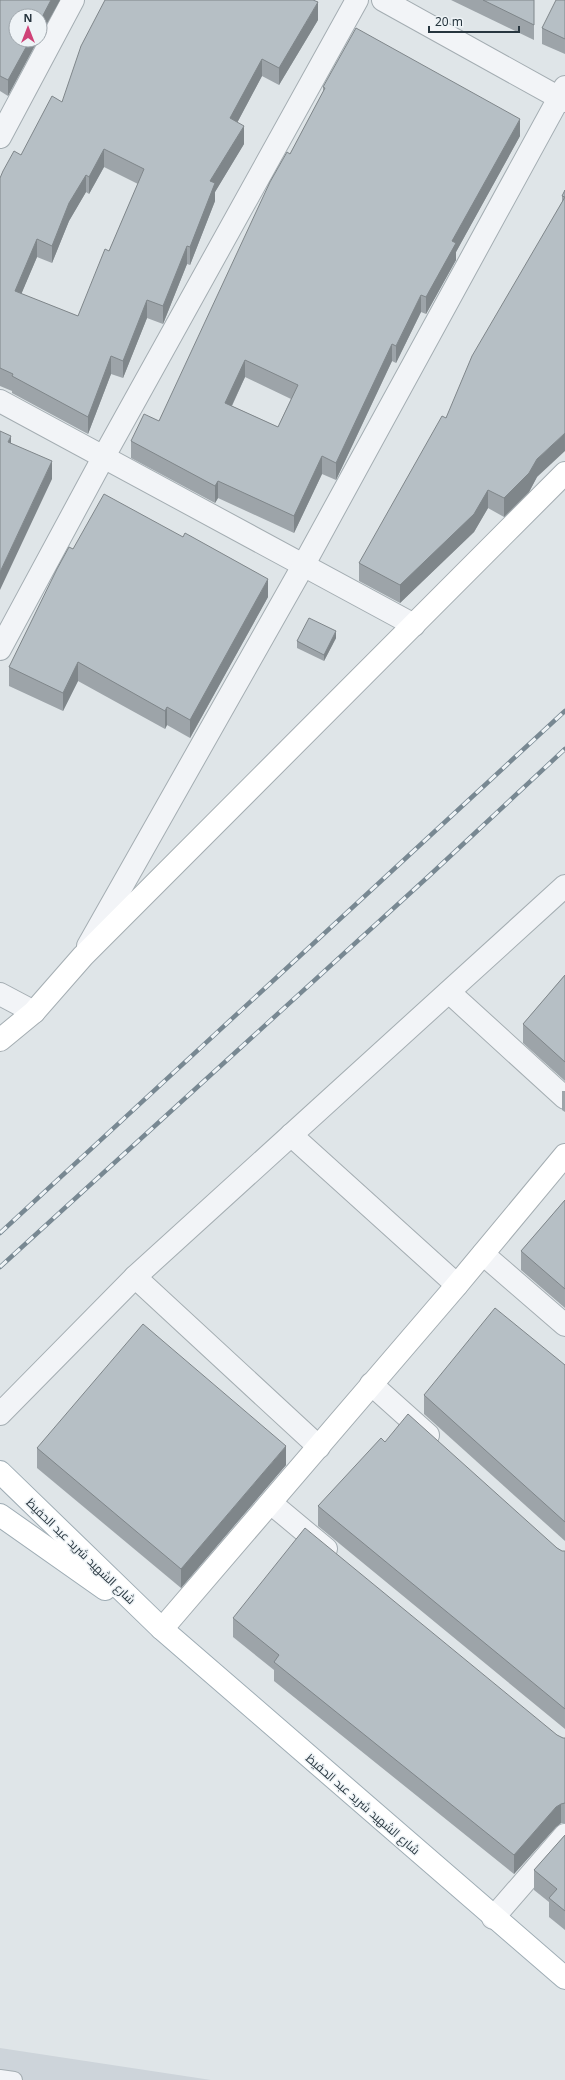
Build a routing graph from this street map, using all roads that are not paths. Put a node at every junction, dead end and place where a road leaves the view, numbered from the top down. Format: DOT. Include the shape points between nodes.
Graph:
graph roads {
  1 [pos="73,0"];
  2 [pos="358,0"];
  3 [pos="383,0"];
  4 [pos="563,95"];
  5 [pos="0,137"];
  6 [pos="0,401"];
  7 [pos="103,458"];
  8 [pos="565,473"];
  9 [pos="303,566"];
  10 [pos="414,625"];
  11 [pos="0,649"];
  12 [pos="565,886"];
  13 [pos="82,956"];
  14 [pos="449,992"];
  15 [pos="0,994"];
  16 [pos="34,1012"];
  17 [pos="0,1040"];
  18 [pos="565,1098"];
  19 [pos="291,1135"];
  20 [pos="565,1155"];
  21 [pos="483,1254"];
  22 [pos="135,1277"];
  23 [pos="457,1285"];
  24 [pos="565,1325"];
  25 [pos="371,1384"];
  26 [pos="0,1414"];
  27 [pos="318,1447"];
  28 [pos="441,1447"];
  29 [pos="0,1472"];
  30 [pos="272,1504"];
  31 [pos="0,1515"];
  32 [pos="339,1559"];
  33 [pos="162,1629"];
  34 [pos="565,1835"];
  35 [pos="493,1918"];
  36 [pos="565,1978"];
  37 [pos="0,2078"];
  38 [pos="14,2080"];
  1 -- 5 [label="street"];
  2 -- 7 [label="street"];
  3 -- 4 [label="street"];
  4 -- 9 [label="street"];
  6 -- 7 [label="street"];
  7 -- 9 [label="street"];
  7 -- 11 [label="street"];
  8 -- 10 [label="street"];
  9 -- 10 [label="street"];
  9 -- 13 [label="street"];
  10 -- 13 [label="street"];
  12 -- 14 [label="street"];
  13 -- 16 [label="street"];
  14 -- 18 [label="street"];
  14 -- 19 [label="street"];
  15 -- 16 [label="street"];
  16 -- 17 [label="street"];
  19 -- 22 [label="street"];
  19 -- 23 [label="street"];
  20 -- 21 [label="street"];
  21 -- 23 [label="street"];
  21 -- 24 [label="street"];
  22 -- 26 [label="street"];
  22 -- 27 [label="street"];
  23 -- 25 [label="street"];
  25 -- 27 [label="street"];
  25 -- 28 [label="street"];
  27 -- 30 [label="street"];
  29 -- 33 [label="street, شارع الشهيد شريد عبد الحفيظ"];
  30 -- 32 [label="street"];
  30 -- 33 [label="street"];
  31 -- 33 [label="street, شارع الشهيد شريد عبد الحفيظ"];
  33 -- 35 [label="street, شارع الشهيد شريد عبد الحفيظ"];
  34 -- 35 [label="street"];
  35 -- 36 [label="street, شارع الشهيد شريد عبد الحفيظ"];
  37 -- 38 [label="lane"];
}
